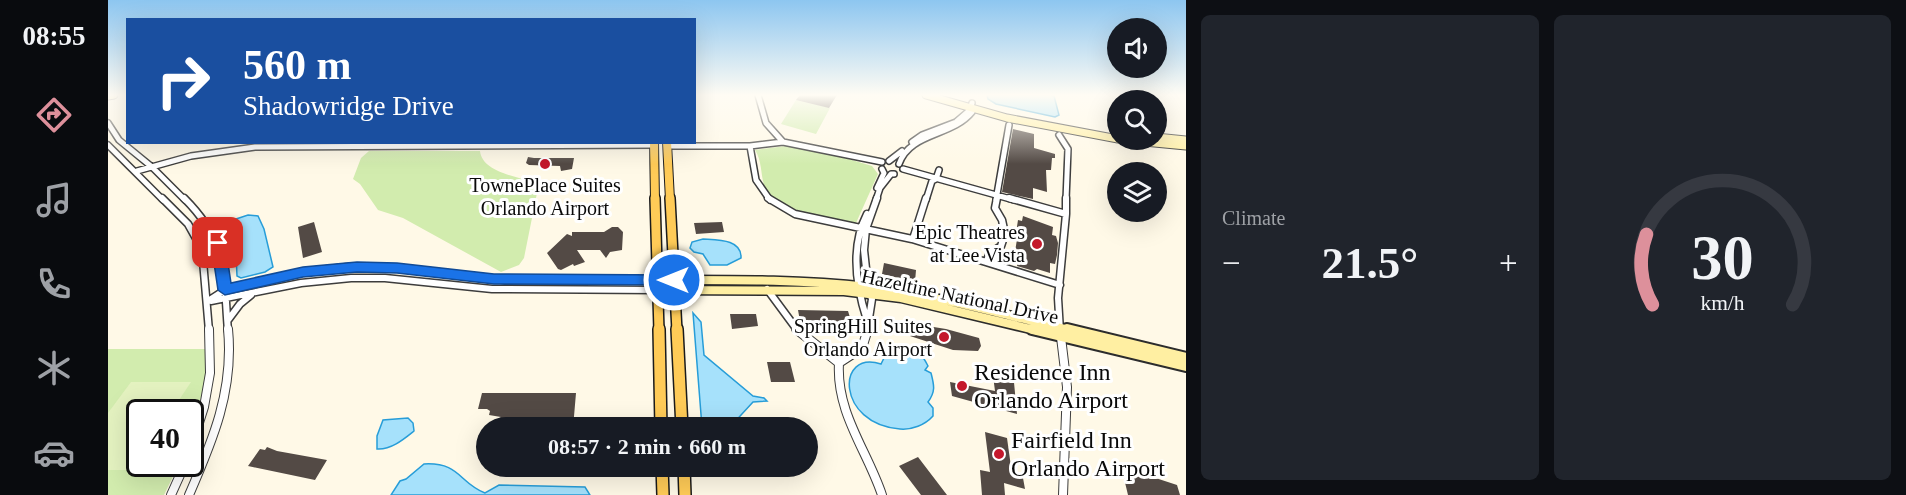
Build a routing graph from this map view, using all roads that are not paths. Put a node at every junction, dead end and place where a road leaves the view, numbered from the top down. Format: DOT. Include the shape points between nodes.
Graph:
graph roads {
  1 [pos="765,118"];
  2 [pos="959,118"];
  3 [pos="967,118"];
  4 [pos="1008,118"];
  5 [pos="1031,118"];
  6 [pos="108,123"];
  7 [pos="1009,125"];
  8 [pos="1107,131"];
  9 [pos="1058,133"];
  10 [pos="1107,138"];
  11 [pos="1167,138"];
  12 [pos="1186,140"];
  13 [pos="783,142"];
  14 [pos="294,144"];
  15 [pos="661,144"];
  16 [pos="1167,144"];
  17 [pos="108,145"];
  18 [pos="750,146"];
  19 [pos="1186,146"];
  20 [pos="668,158"];
  21 [pos="175,159"];
  22 [pos="889,161"];
  23 [pos="152,166"];
  24 [pos="881,166"];
  25 [pos="899,169"];
  26 [pos="939,170"];
  27 [pos="137,171"];
  28 [pos="161,175"];
  29 [pos="936,179"];
  30 [pos="997,195"];
  31 [pos="1066,214"];
  32 [pos="203,217"];
  33 [pos="188,224"];
  34 [pos="863,229"];
  35 [pos="913,239"];
  36 [pos="987,262"];
  37 [pos="658,285"];
  38 [pos="674,285"];
  39 [pos="1060,285"];
  40 [pos="767,289"];
  41 [pos="225,290"];
  42 [pos="863,290"];
  43 [pos="257,292"];
  44 [pos="226,299"];
  45 [pos="208,302"];
  46 [pos="228,321"];
  47 [pos="868,322"];
  48 [pos="1060,332"];
  49 [pos="1186,358"];
  50 [pos="839,363"];
  51 [pos="1186,366"];
  52 [pos="204,407"];
  53 [pos="661,417"];
  54 [pos="681,417"];
  55 [pos="179,477"];
  56 [pos="662,477"];
  57 [pos="684,477"];
  58 [pos="171,495"];
  59 [pos="189,495"];
  60 [pos="663,495"];
  61 [pos="685,495"];
  62 [pos="882,495"];
  63 [pos="1063,495"];
  1 -- 13 [label="street"];
  2 -- 22 [label="street" via="917,137"];
  3 -- 25 [label="street" via="963,124 921,140 904,152"];
  4 -- 9 [label="street"];
  5 -- 8 [label="street"];
  6 -- 23 [label="street" via="120,140"];
  7 -- 30 [label="street"];
  9 -- 10 [label="street"];
  9 -- 31 [label="street" via="1068,149"];
  11 -- 12 [label="street"];
  13 -- 18 [label="street"];
  13 -- 24 [label="street"];
  14 -- 15 [label="street"];
  14 -- 21 [label="street" via="224,149"];
  15 -- 18 [label="street"];
  15 -- 20 [label="main road"];
  15 -- 20 [label="main road"];
  15 -- 37 [label="main road"];
  16 -- 19 [label="street"];
  17 -- 27 [label="street"];
  18 -- 34 [label="street" via="758,185 769,201 795,214"];
  20 -- 38 [label="main road"];
  21 -- 23 [label="street"];
  21 -- 28 [label="street"];
  22 -- 24 [label="street"];
  22 -- 25 [label="street"];
  23 -- 27 [label="street"];
  23 -- 28 [label="street"];
  24 -- 25 [label="street"];
  24 -- 34 [label="street" via="884,173"];
  25 -- 29 [label="street"];
  25 -- 34 [label="street" via="880,188"];
  26 -- 29 [label="street"];
  27 -- 33 [label="street"];
  28 -- 32 [label="street"];
  29 -- 30 [label="street"];
  29 -- 35 [label="street" via="932,181"];
  30 -- 31 [label="street"];
  30 -- 36 [label="street" via="995,208 1004,219 1003,238"];
  31 -- 39 [label="street"];
  32 -- 33 [label="street"];
  32 -- 41 [label="street" via="218,243"];
  33 -- 45 [label="street" via="202,249"];
  34 -- 35 [label="street"];
  34 -- 42 [label="street"];
  35 -- 36 [label="street"];
  36 -- 39 [label="street"];
  37 -- 38 [label="street, Hazeltine National Drive"];
  37 -- 41 [label="street, Hazeltine National Drive" via="494,279 357,267 303,272"];
  37 -- 43 [label="street, Hazeltine National Drive" via="492,289 360,277 311,281"];
  37 -- 53 [label="main road"];
  38 -- 40 [label="street, Hazeltine National Drive"];
  38 -- 42 [label="street, Hazeltine National Drive" via="787,280"];
  38 -- 54 [label="main road"];
  39 -- 48 [label="street"];
  40 -- 42 [label="street, Hazeltine National Drive"];
  40 -- 50 [label="street" via="794,328"];
  41 -- 44 [label="street"];
  41 -- 45 [label="street, Hazeltine National Drive"];
  42 -- 47 [label="street"];
  42 -- 47 [label="street" via="872,299"];
  42 -- 48 [label="street, Hazeltine National Drive"];
  43 -- 44 [label="street, Hazeltine National Drive"];
  43 -- 46 [label="street" via="240,304"];
  44 -- 45 [label="street, Hazeltine National Drive"];
  44 -- 46 [label="street"];
  45 -- 52 [label="street" via="209,381"];
  46 -- 59 [label="street" via="228,385 210,448"];
  47 -- 50 [label="street" via="862,348"];
  48 -- 49 [label="street, Hazeltine National Drive"];
  48 -- 51 [label="street, Hazeltine National Drive"];
  48 -- 63 [label="street" via="1067,387"];
  50 -- 62 [label="street" via="840,399 877,475"];
  55 -- 58 [label="street"];
  56 -- 60 [label="main road"];
  57 -- 61 [label="main road"];
}
